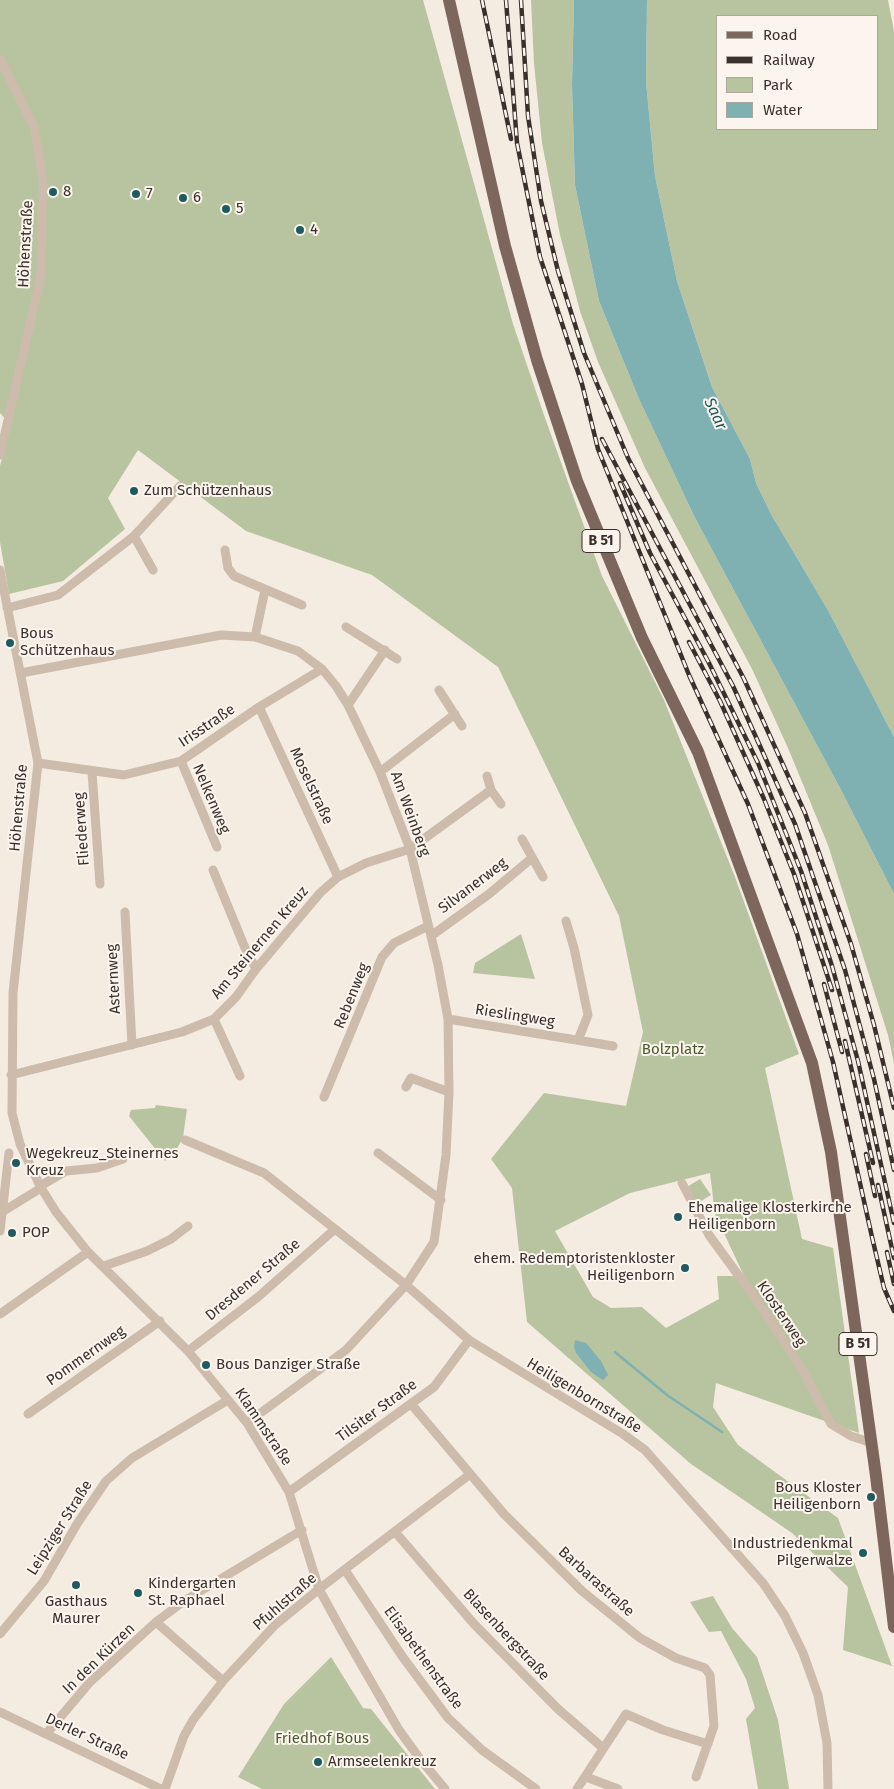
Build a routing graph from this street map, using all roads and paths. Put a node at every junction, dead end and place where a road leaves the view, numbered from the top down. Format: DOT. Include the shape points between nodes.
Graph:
graph roads {
  1 [pos="449,0"];
  2 [pos="0,59"];
  3 [pos="0,455"];
  4 [pos="180,486"];
  5 [pos="134,536"];
  6 [pos="225,550"];
  7 [pos="0,570"];
  8 [pos="153,570"];
  9 [pos="265,590"];
  10 [pos="302,605"];
  11 [pos="7,608"];
  12 [pos="346,627"];
  13 [pos="255,637"];
  14 [pos="384,650"];
  15 [pos="397,659"];
  16 [pos="322,669"];
  17 [pos="21,673"];
  18 [pos="439,690"];
  19 [pos="348,705"];
  20 [pos="259,707"];
  21 [pos="455,714"];
  22 [pos="462,726"];
  23 [pos="181,761"];
  24 [pos="38,764"];
  25 [pos="92,772"];
  26 [pos="380,772"];
  27 [pos="487,776"];
  28 [pos="491,790"];
  29 [pos="501,804"];
  30 [pos="522,839"];
  31 [pos="217,847"];
  32 [pos="410,849"];
  33 [pos="532,858"];
  34 [pos="213,870"];
  35 [pos="338,877"];
  36 [pos="543,878"];
  37 [pos="100,884"];
  38 [pos="124,912"];
  39 [pos="566,921"];
  40 [pos="428,926"];
  41 [pos="431,936"];
  42 [pos="256,969"];
  43 [pos="214,1019"];
  44 [pos="448,1019"];
  45 [pos="578,1040"];
  46 [pos="132,1045"];
  47 [pos="613,1046"];
  48 [pos="11,1075"];
  49 [pos="240,1076"];
  50 [pos="406,1088"];
  51 [pos="450,1092"];
  52 [pos="324,1097"];
  53 [pos="12,1113"];
  54 [pos="185,1140"];
  55 [pos="9,1153"];
  56 [pos="378,1153"];
  57 [pos="123,1159"];
  58 [pos="682,1183"];
  59 [pos="41,1187"];
  60 [pos="441,1200"];
  61 [pos="1,1218"];
  62 [pos="188,1226"];
  63 [pos="335,1230"];
  64 [pos="0,1231"];
  65 [pos="88,1252"];
  66 [pos="104,1266"];
  67 [pos="406,1284"];
  68 [pos="0,1314"];
  69 [pos="160,1321"];
  70 [pos="469,1340"];
  71 [pos="188,1352"];
  72 [pos="228,1400"];
  73 [pos="412,1405"];
  74 [pos="28,1414"];
  75 [pos="247,1423"];
  76 [pos="872,1443"];
  77 [pos="469,1475"];
  78 [pos="289,1492"];
  79 [pos="302,1530"];
  80 [pos="396,1532"];
  81 [pos="345,1570"];
  82 [pos="319,1589"];
  83 [pos="156,1622"];
  84 [pos="894,1627"];
  85 [pos="0,1634"];
  86 [pos="223,1681"];
  87 [pos="0,1712"];
  88 [pos="47,1733"];
  89 [pos="708,1744"];
  90 [pos="603,1748"];
  91 [pos="586,1777"];
  92 [pos="696,1777"];
  93 [pos="162,1789"];
  94 [pos="165,1789"];
  95 [pos="446,1789"];
  96 [pos="536,1789"];
  97 [pos="577,1789"];
  98 [pos="618,1789"];
  99 [pos="828,1789"];
  1 -- 76 [label="main road, B 51" via="505,246 537,360 578,481 642,638 698,752 812,1063 831,1152"];
  2 -- 3 [label="street, Höhenstraße" via="34,127 43,180 41,276"];
  4 -- 5 [label="street"];
  5 -- 8 [label="street"];
  5 -- 11 [label="street" via="58,595"];
  6 -- 9 [label="street" via="228,568 234,576"];
  7 -- 11 [label="street, Höhenstraße"];
  9 -- 10 [label="street"];
  9 -- 13 [label="street"];
  11 -- 17 [label="street, Höhenstraße"];
  12 -- 14 [label="street"];
  13 -- 16 [label="street, Am Weinberg" via="298,651"];
  13 -- 17 [label="street, Am Weinberg" via="221,635"];
  14 -- 15 [label="street"];
  14 -- 19 [label="street"];
  16 -- 19 [label="street, Am Weinberg"];
  16 -- 20 [label="street, Irisstraße"];
  17 -- 24 [label="street, Höhenstraße"];
  18 -- 21 [label="street"];
  19 -- 26 [label="street, Am Weinberg"];
  20 -- 23 [label="street, Irisstraße"];
  20 -- 35 [label="street, Moselstraße"];
  21 -- 22 [label="street"];
  21 -- 26 [label="street"];
  23 -- 25 [label="street, Irisstraße" via="124,775"];
  23 -- 31 [label="street, Nelkenweg"];
  24 -- 25 [label="street, Irisstraße"];
  24 -- 48 [label="street, Höhenstraße" via="13,993"];
  25 -- 37 [label="street, Fliederweg"];
  26 -- 32 [label="street, Am Weinberg"];
  27 -- 28 [label="street"];
  28 -- 29 [label="street"];
  28 -- 32 [label="street, Am Steinernen Kreuz"];
  30 -- 33 [label="street"];
  32 -- 35 [label="street, Am Steinernen Kreuz" via="366,863"];
  32 -- 40 [label="street, Am Weinberg"];
  33 -- 36 [label="street"];
  33 -- 41 [label="street, Silvanerweg"];
  34 -- 42 [label="street"];
  35 -- 42 [label="street, Am Steinernen Kreuz" via="320,893"];
  38 -- 46 [label="street, Asternweg"];
  39 -- 45 [label="street" via="588,1015"];
  40 -- 41 [label="street, Am Weinberg"];
  40 -- 52 [label="street, Rebenweg" via="394,943 382,958"];
  41 -- 44 [label="street, Am Weinberg"];
  42 -- 43 [label="street, Am Steinernen Kreuz" via="236,997"];
  43 -- 46 [label="street, Am Steinernen Kreuz" via="182,1032"];
  43 -- 49 [label="street"];
  44 -- 45 [label="street, Rieslingweg"];
  44 -- 51 [label="street, Am Weinberg"];
  45 -- 47 [label="street, Rieslingweg"];
  46 -- 48 [label="street, Am Steinernen Kreuz"];
  48 -- 53 [label="street, Höhenstraße"];
  50 -- 51 [label="street" via="411,1078"];
  51 -- 60 [label="street, Am Weinberg"];
  53 -- 59 [label="street, Klammstraße" via="20,1144"];
  54 -- 63 [label="street, Heiligenbornstraße" via="264,1173"];
  55 -- 61 [label="street"];
  56 -- 60 [label="street"];
  57 -- 59 [label="street" via="97,1168 66,1171"];
  58 -- 76 [label="street, Klosterweg" via="709,1235 803,1371 831,1424"];
  59 -- 61 [label="street"];
  59 -- 65 [label="street, Klammstraße"];
  60 -- 67 [label="street, Am Weinberg" via="434,1242"];
  61 -- 64 [label="street"];
  62 -- 66 [label="street" via="147,1251"];
  63 -- 67 [label="street, Heiligenbornstraße"];
  63 -- 71 [label="street, Dresdener Straße"];
  65 -- 66 [label="street, Klammstraße"];
  65 -- 68 [label="street"];
  66 -- 69 [label="street, Klammstraße"];
  67 -- 70 [label="street, Heiligenbornstraße"];
  67 -- 75 [label="street, Am Weinberg" via="346,1350"];
  69 -- 71 [label="street, Klammstraße"];
  69 -- 74 [label="street, Pommernweg"];
  70 -- 73 [label="street, Tilsiter Straße" via="434,1387"];
  70 -- 99 [label="street, Heiligenbornstraße" via="645,1450 763,1583 789,1622 812,1676 823,1719"];
  71 -- 72 [label="street, Klammstraße"];
  72 -- 75 [label="street, Klammstraße"];
  72 -- 85 [label="street, Leipziger Straße" via="132,1458 106,1481 44,1581"];
  73 -- 77 [label="street, Barbarastraße"];
  73 -- 78 [label="street, Tilsiter Straße"];
  75 -- 78 [label="street, Klammstraße"];
  76 -- 84 [label="main road, B 51"];
  77 -- 80 [label="street, Pfuhlstraße"];
  77 -- 89 [label="street, Barbarastraße" via="582,1591 623,1626 656,1648 705,1668 710,1675 714,1726"];
  78 -- 79 [label="street, Klammstraße"];
  79 -- 82 [label="street, Klammstraße"];
  79 -- 83 [label="street, In den Kürzen" via="184,1601"];
  80 -- 81 [label="street, Pfuhlstraße"];
  80 -- 90 [label="street, Blasenbergstraße" via="474,1624 558,1709"];
  81 -- 82 [label="street, Pfuhlstraße"];
  81 -- 96 [label="street, Elisabethenstraße" via="448,1718 482,1750"];
  82 -- 86 [label="street, Pfuhlstraße" via="275,1625"];
  82 -- 95 [label="street, Klammstraße" via="399,1730"];
  83 -- 86 [label="street"];
  83 -- 88 [label="street, In den Kürzen" via="90,1682"];
  86 -- 94 [label="street, Pfuhlstraße" via="188,1728"];
  87 -- 88 [label="street, Derler Straße"];
  88 -- 93 [label="street, Derler Straße"];
  89 -- 90 [label="street" via="626,1714"];
  89 -- 92 [label="street, Barbarastraße"];
  90 -- 91 [label="street"];
  91 -- 97 [label="street"];
  91 -- 98 [label="street"];
}
